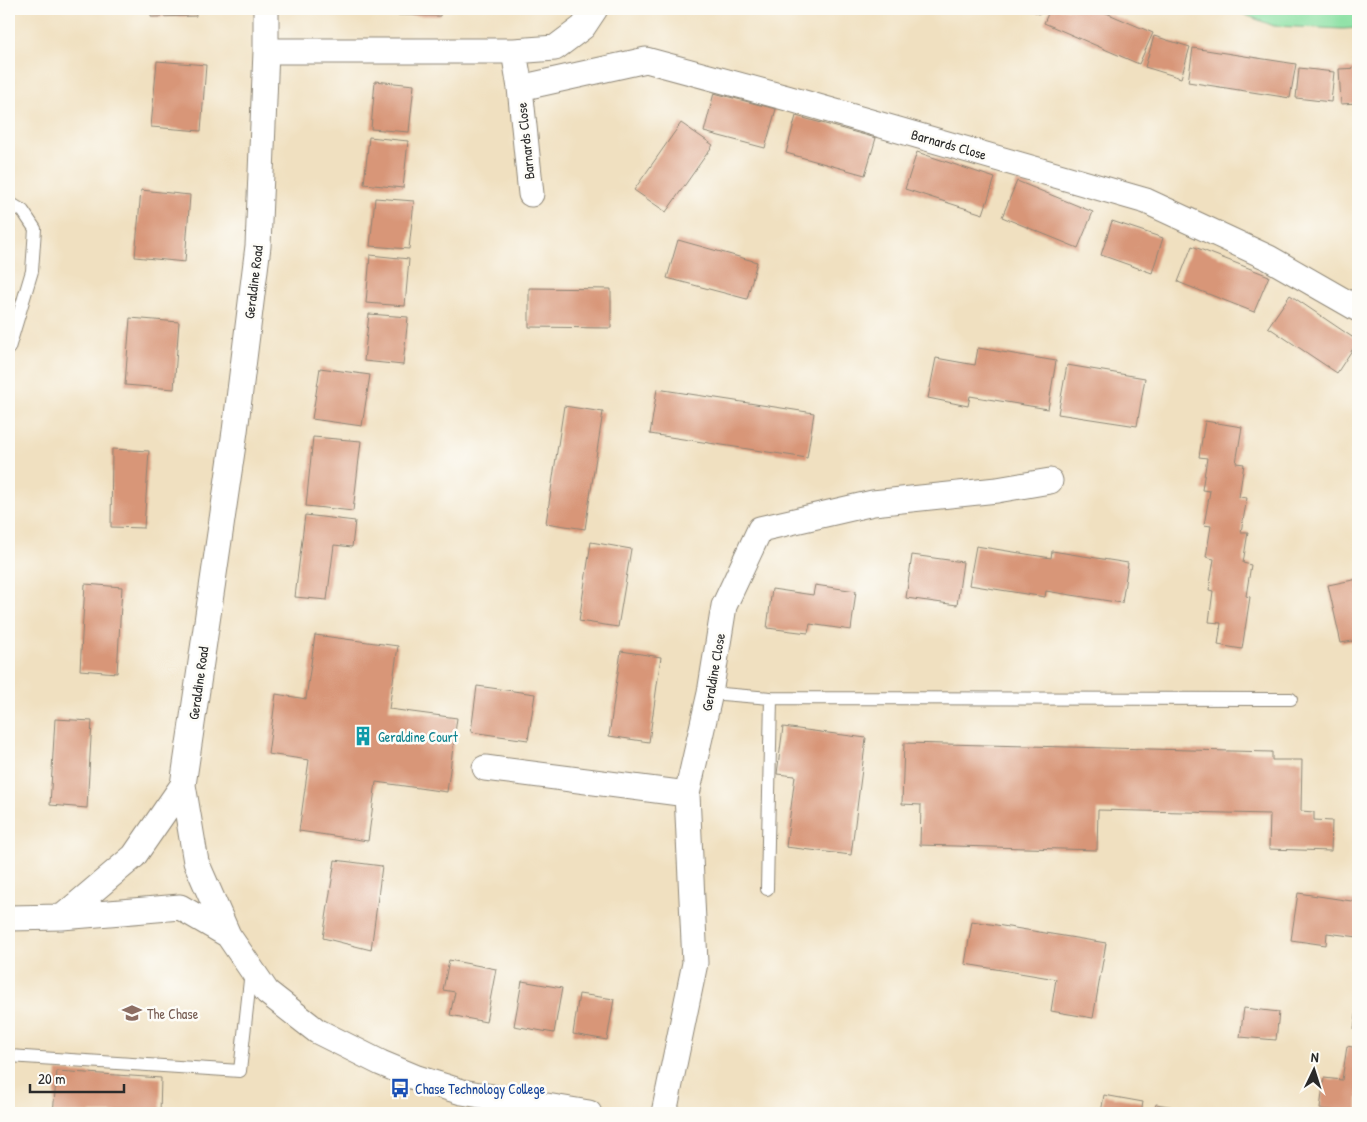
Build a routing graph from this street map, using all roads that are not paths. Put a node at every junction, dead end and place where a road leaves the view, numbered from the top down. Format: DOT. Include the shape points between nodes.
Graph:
graph roads {
  1 [pos="266,9"];
  2 [pos="595,9"];
  3 [pos="266,51"];
  4 [pos="514,51"];
  5 [pos="520,88"];
  6 [pos="531,194"];
  7 [pos="9,205"];
  8 [pos="1358,309"];
  9 [pos="9,348"];
  10 [pos="1050,481"];
  11 [pos="710,693"];
  12 [pos="771,698"];
  13 [pos="1291,699"];
  14 [pos="485,768"];
  15 [pos="183,784"];
  16 [pos="686,794"];
  17 [pos="766,889"];
  18 [pos="62,917"];
  19 [pos="9,918"];
  20 [pos="228,935"];
  21 [pos="251,968"];
  22 [pos="9,1056"];
  23 [pos="589,1113"];
  24 [pos="664,1113"];
  1 -- 3 [label="street, Geraldine Road"];
  2 -- 4 [label="street" via="583,27 555,48"];
  3 -- 4 [label="street"];
  3 -- 15 [label="street, Geraldine Road" via="258,246 235,431"];
  4 -- 5 [label="street, Barnards Close"];
  5 -- 6 [label="street, Barnards Close"];
  5 -- 8 [label="street, Barnards Close" via="646,60 1146,201 1269,258"];
  7 -- 9 [label="lane" via="23,211 35,228 32,271"];
  10 -- 11 [label="street, Geraldine Close" via="873,503 760,529 724,606"];
  11 -- 12 [label="lane"];
  11 -- 16 [label="street, Geraldine Close"];
  12 -- 13 [label="lane"];
  12 -- 17 [label="lane"];
  14 -- 16 [label="street"];
  15 -- 18 [label="street" via="134,856"];
  15 -- 20 [label="street, Geraldine Road" via="196,862"];
  16 -- 24 [label="street, Geraldine Close" via="695,963"];
  18 -- 19 [label="street"];
  18 -- 20 [label="street" via="180,907"];
  20 -- 21 [label="street, Geraldine Road"];
  21 -- 22 [label="lane" via="240,1071"];
  21 -- 23 [label="street, Geraldine Road" via="268,992 317,1031 382,1063 462,1092"];
}
